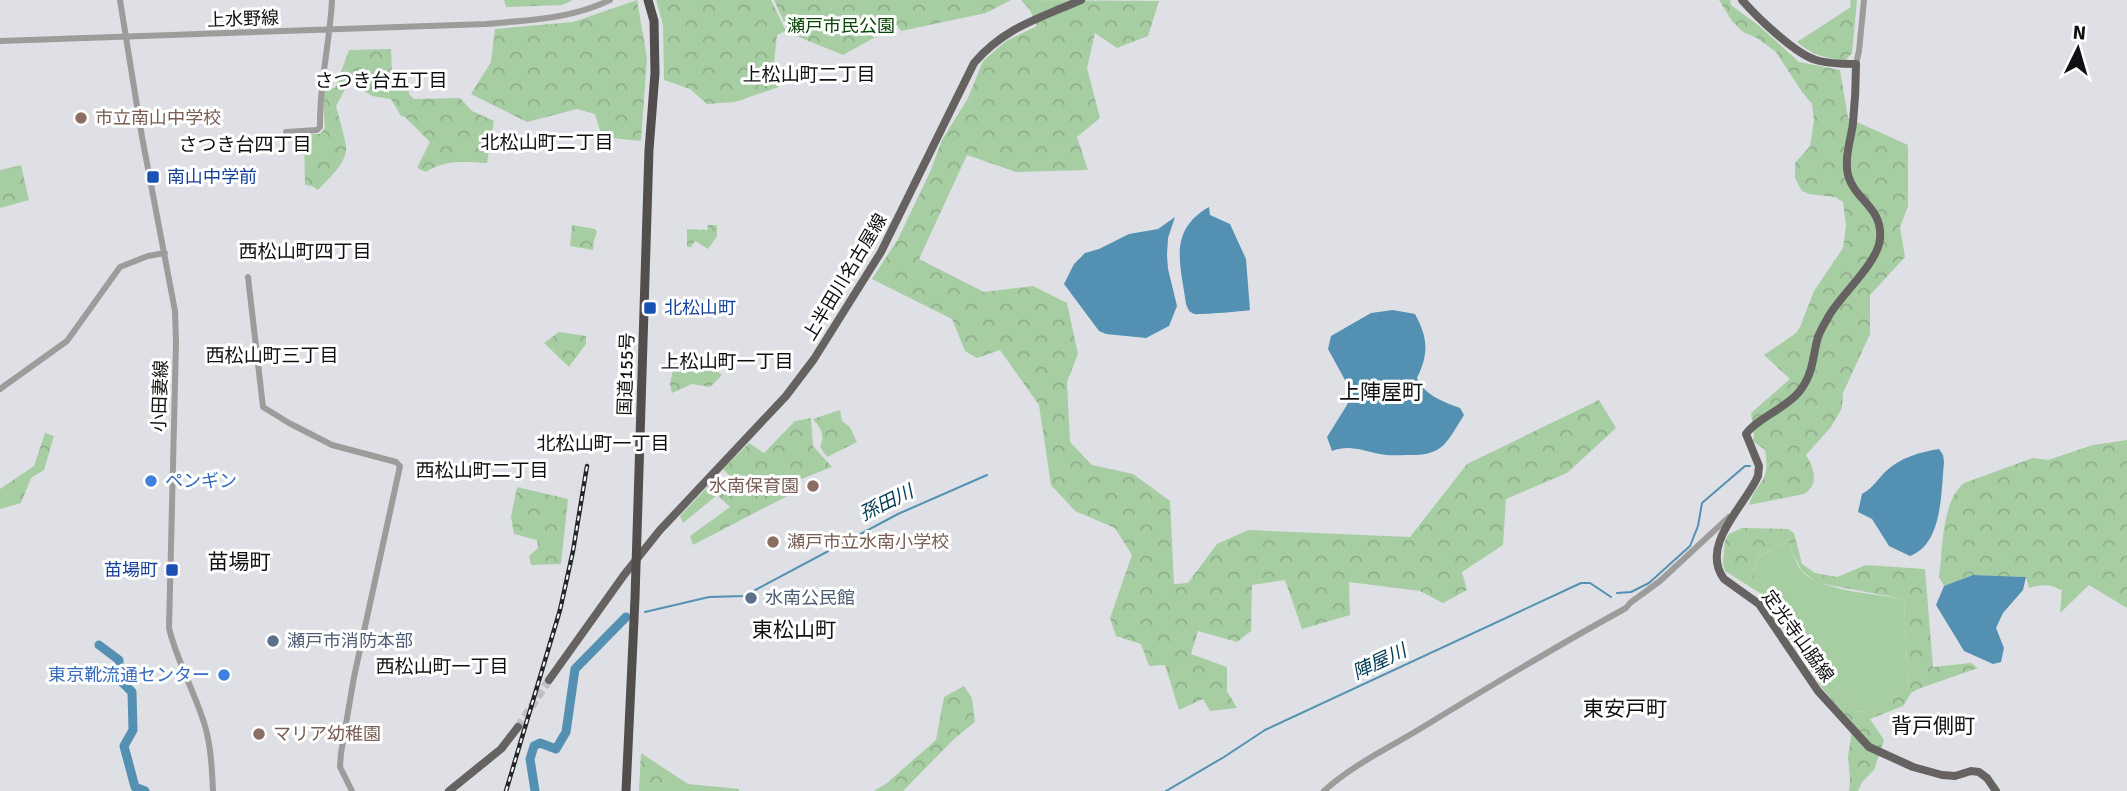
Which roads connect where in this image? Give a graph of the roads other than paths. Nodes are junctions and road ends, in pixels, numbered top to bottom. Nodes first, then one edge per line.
1 (120, 0) edge
2 (332, 0) edge
3 (610, 0) edge
4 (648, 0) edge
5 (1081, 0) edge
6 (1742, 0) edge
7 (1864, 0) edge
8 (331, 29) junction
9 (126, 37) junction
10 (0, 41) edge
11 (1856, 64) junction
12 (286, 132) dead end
13 (165, 253) junction
14 (248, 277) dead end
15 (0, 389) edge
16 (1741, 506) junction
17 (636, 561) junction
18 (550, 680) tunnel mouth
19 (518, 727) tunnel mouth
20 (213, 791) edge
21 (352, 791) edge
22 (449, 791) edge
23 (626, 791) edge
24 (1324, 791) edge
25 (1996, 791) edge

1 - 9 street, 小田妻線
2 - 8 street
3 - 8 street, 上水野線
4 - 17 highway, 国道155号
5 - 17 main road, 上半田川名古屋線
6 - 11 main road
7 - 11 street
8 - 9 street, 上水野線
8 - 12 street
9 - 10 street, 上水野線
9 - 13 street, 小田妻線
11 - 16 main road, 定光寺山脇線
13 - 15 street
13 - 20 street, 小田妻線
14 - 21 street
16 - 24 street
16 - 25 main road, 定光寺山脇線
17 - 18 main road, 上半田川名古屋線
17 - 23 highway, 国道155号
19 - 22 main road

